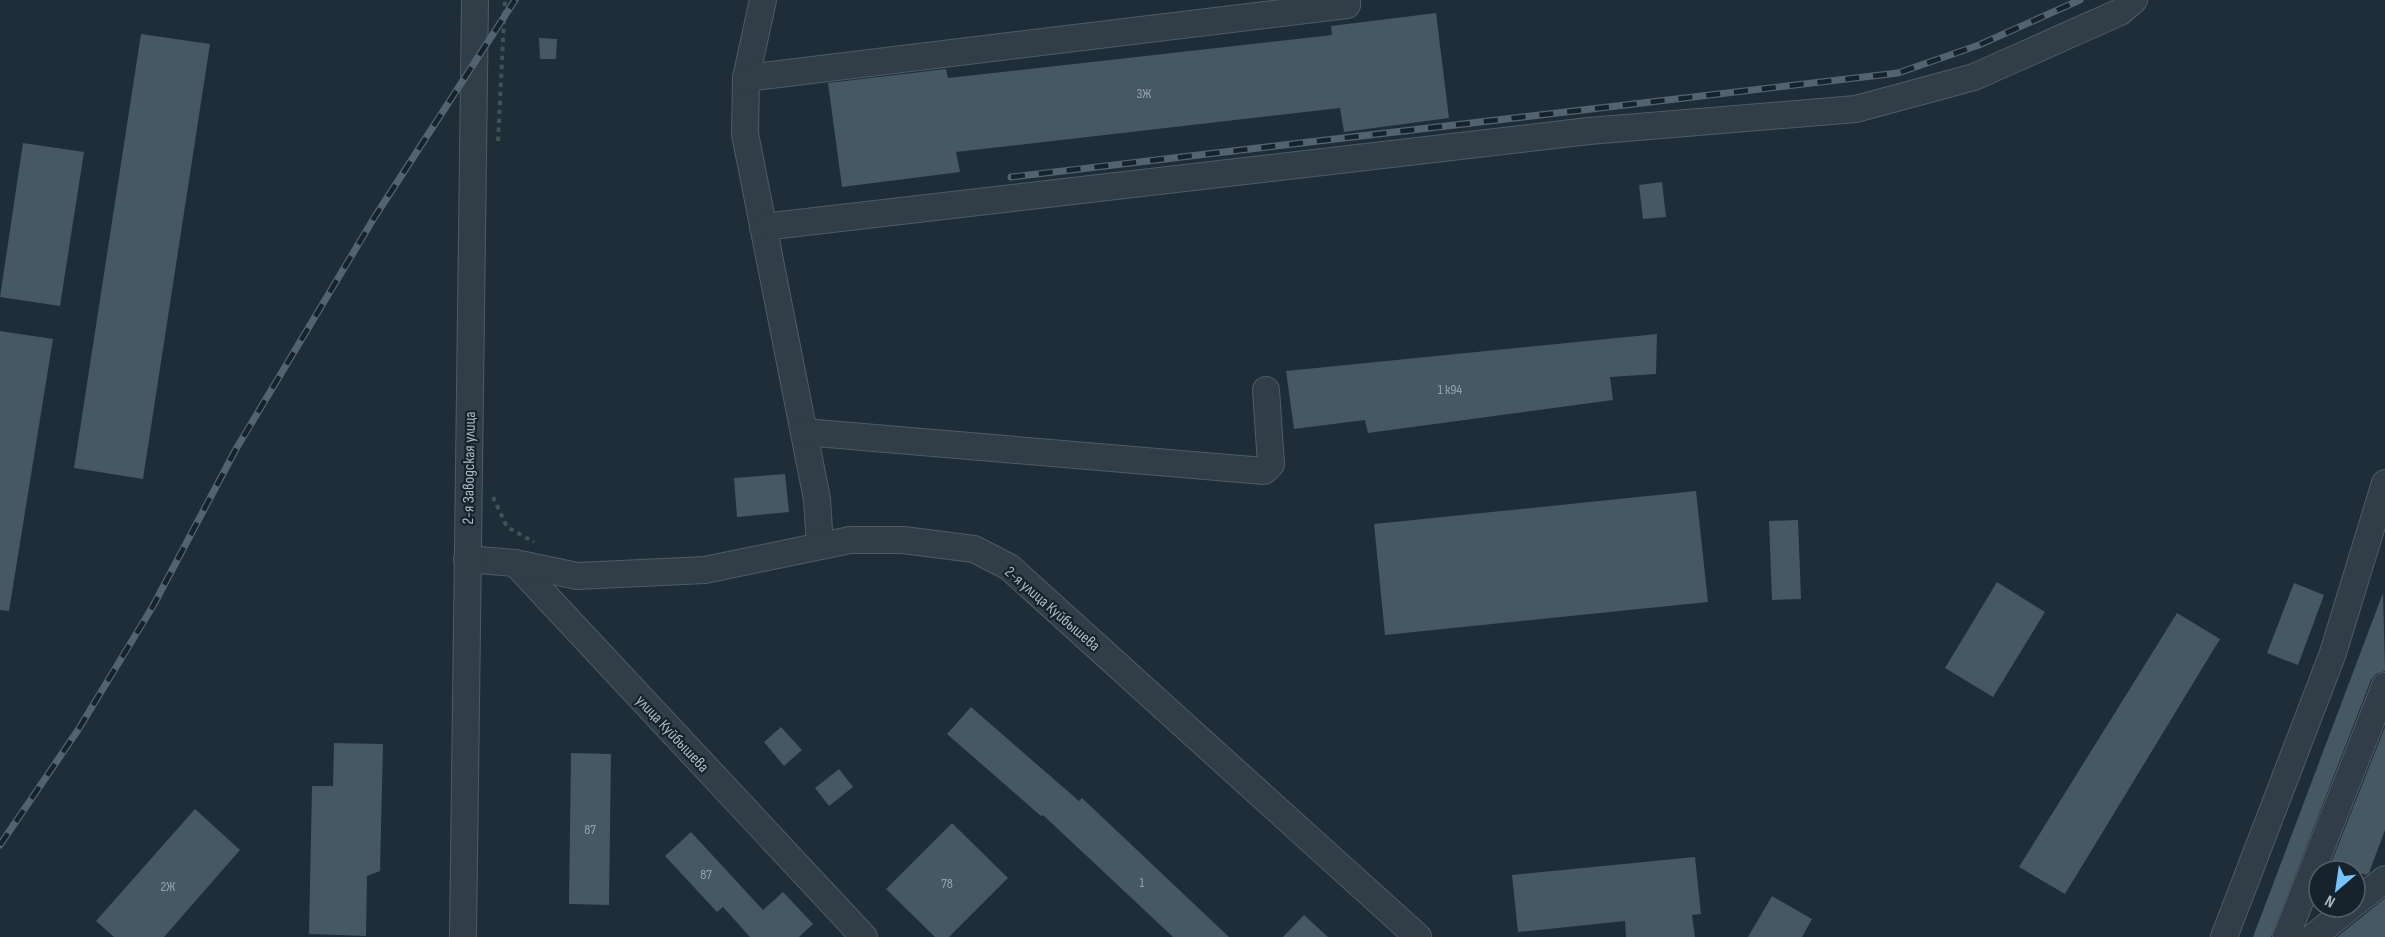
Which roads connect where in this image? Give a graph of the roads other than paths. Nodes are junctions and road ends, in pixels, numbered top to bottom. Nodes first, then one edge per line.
1 (475, 0) edge
2 (763, 0) edge
3 (1347, 0) edge
4 (2134, 0) edge
5 (746, 78) junction
6 (763, 227) junction
7 (1266, 390) dead end
8 (804, 432) junction
9 (2385, 483) edge
10 (2379, 529) edge
11 (820, 546) junction
12 (467, 559) junction
13 (515, 563) junction
14 (2385, 686) edge
15 (2384, 877) edge
16 (2367, 892) edge
17 (2335, 919) edge
18 (463, 937) edge
19 (864, 937) edge
20 (1418, 937) edge
21 (2223, 937) edge
22 (2286, 937) edge
23 (2313, 937) edge

1 - 12 street, 2-я Заводская улица
2 - 5 street
3 - 5 street
4 - 6 street
5 - 6 street
6 - 8 street
7 - 8 street
8 - 11 street
9 - 10 street
10 - 21 street
11 - 13 street, 2-я улица Куйбышева
11 - 20 street, 2-я улица Куйбышева
12 - 13 street
12 - 18 street, 2-я Заводская улица
13 - 19 street, улица Куйбышева
14 - 22 street
15 - 16 street
17 - 23 street

